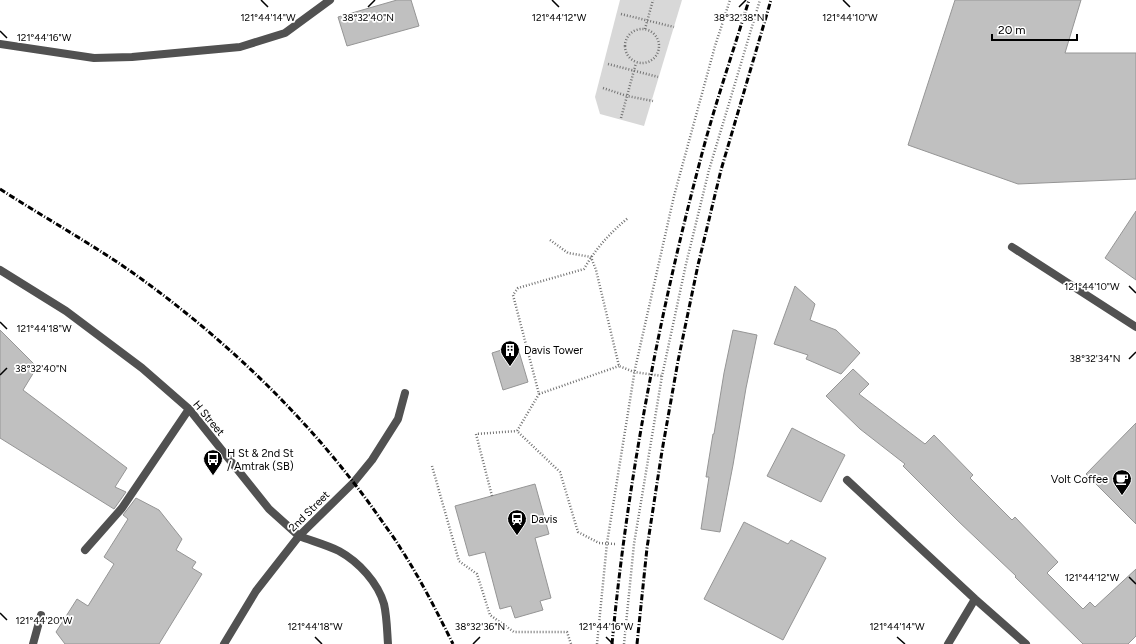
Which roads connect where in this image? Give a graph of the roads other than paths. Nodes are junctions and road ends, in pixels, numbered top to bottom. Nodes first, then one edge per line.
1 (330, 0) edge
2 (0, 44) edge
3 (1012, 247) dead end
4 (0, 270) edge
5 (1136, 327) edge
6 (405, 393) dead end
7 (189, 409) junction
8 (847, 480) dead end
9 (299, 536) junction
10 (85, 550) dead end
11 (975, 600) junction
12 (42, 615) dead end
13 (33, 644) edge
14 (224, 644) edge
15 (388, 644) edge
16 (948, 644) edge
17 (1026, 644) edge

1 - 2 street
3 - 5 street
4 - 7 street, H Street
6 - 9 street, 2nd Street
7 - 9 street, H Street
7 - 10 street
8 - 11 street
9 - 14 street, 2nd Street
9 - 15 street, H Street
11 - 16 street
11 - 17 street
12 - 13 street

